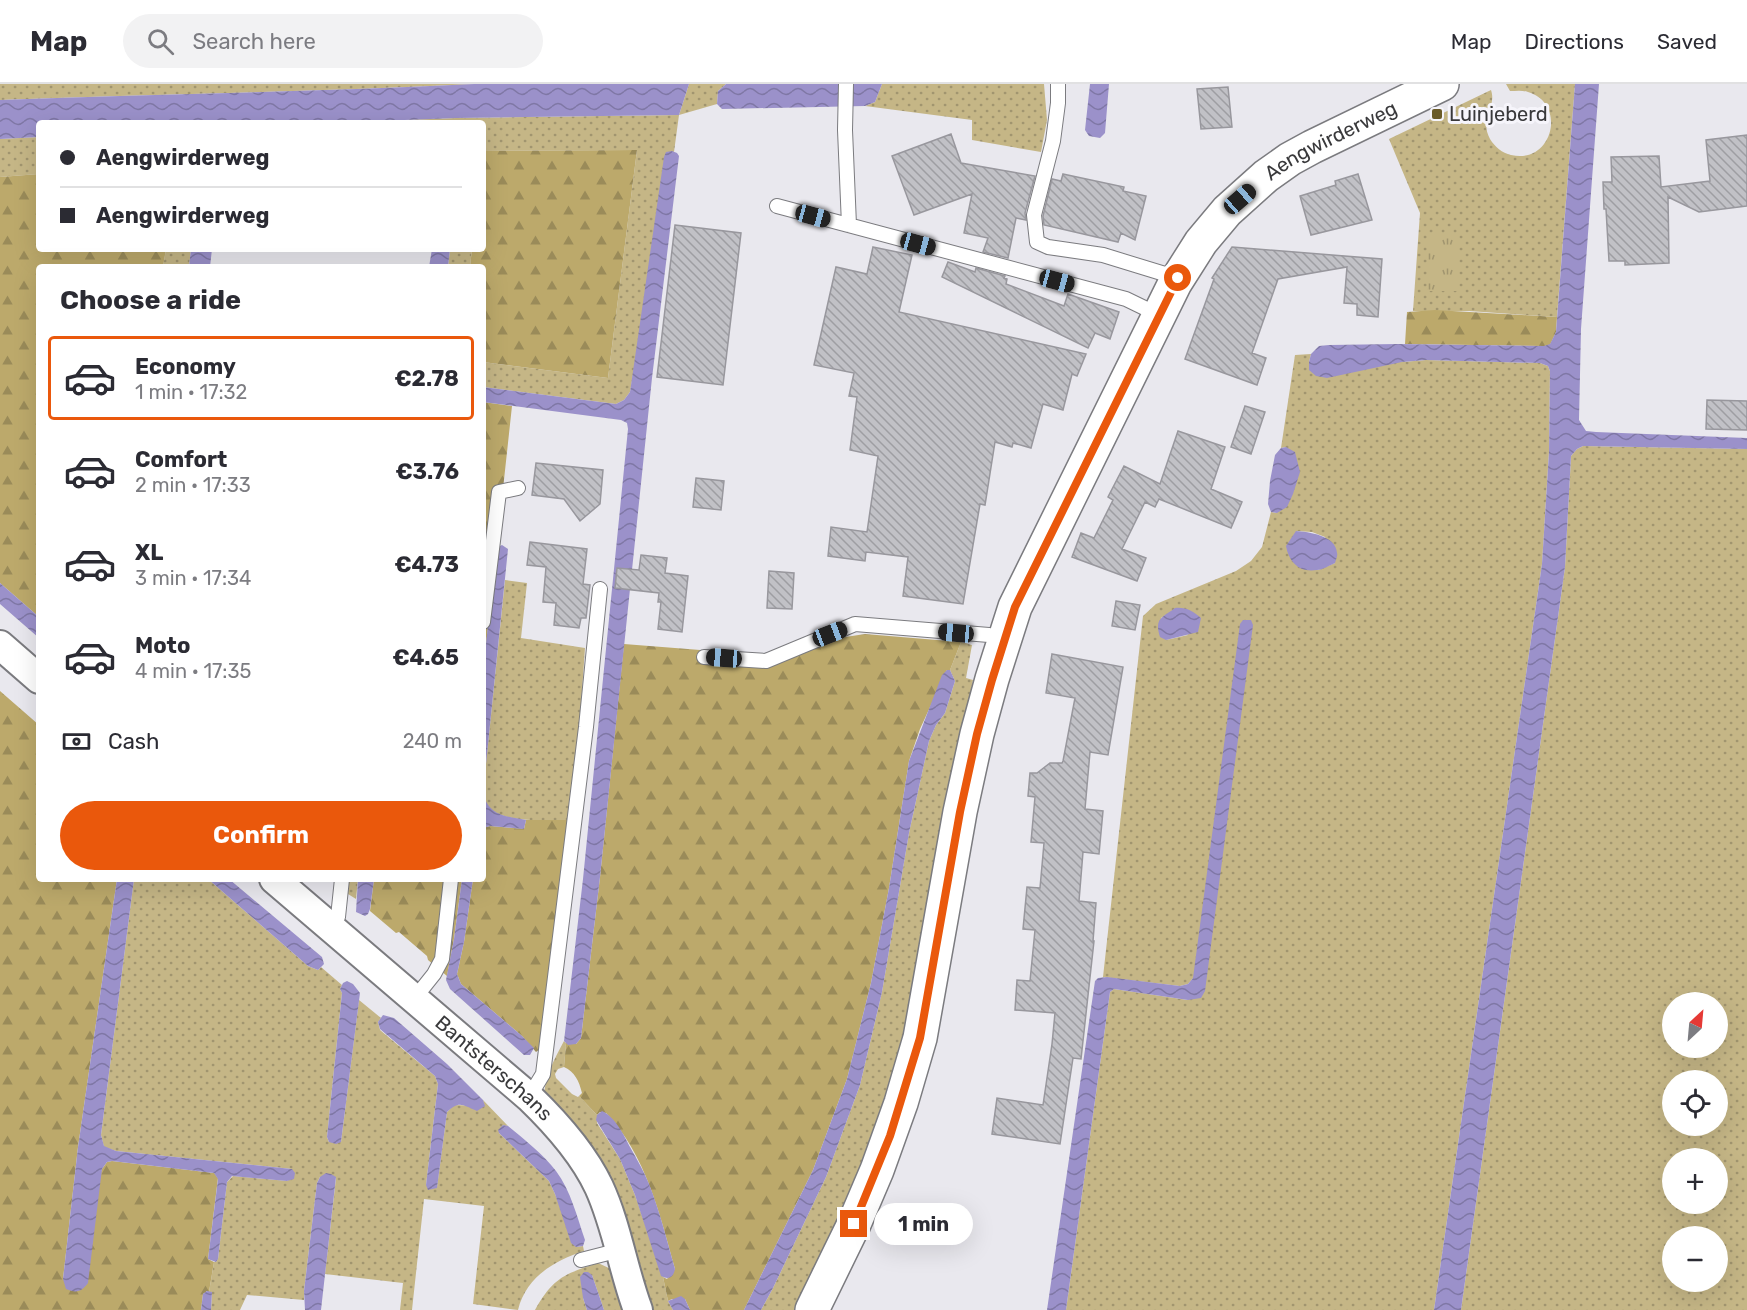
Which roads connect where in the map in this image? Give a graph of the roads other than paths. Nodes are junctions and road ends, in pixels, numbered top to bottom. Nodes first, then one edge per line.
1 (846, 84) edge
2 (1058, 84) edge
3 (1442, 84) edge
4 (777, 206) dead end
5 (849, 225) junction
6 (1178, 278) junction
7 (1159, 315) junction
8 (518, 488) dead end
9 (600, 589) dead end
10 (486, 598) edge
11 (1004, 641) junction
12 (0, 645) edge
13 (704, 657) dead end
14 (36, 676) edge
15 (278, 882) edge
16 (342, 882) edge
17 (452, 882) edge
18 (328, 925) junction
19 (414, 999) junction
20 (529, 1097) junction
21 (620, 1250) junction
22 (581, 1260) dead end
23 (638, 1310) edge
24 (812, 1310) edge

1 - 5 lane
2 - 6 lane
3 - 6 street, Aengwirderweg
4 - 5 lane
5 - 7 lane
6 - 7 street, Aengwirderweg
7 - 11 street, Aengwirderweg
8 - 10 lane
9 - 20 lane
11 - 13 lane
11 - 24 street, Aengwirderweg
12 - 14 street
15 - 18 street, Bantsterschans
16 - 18 lane
17 - 19 lane
18 - 19 street, Bantsterschans
19 - 20 street, Bantsterschans
20 - 21 street, Bantsterschans
21 - 22 lane
21 - 23 street, Bantsterschans

